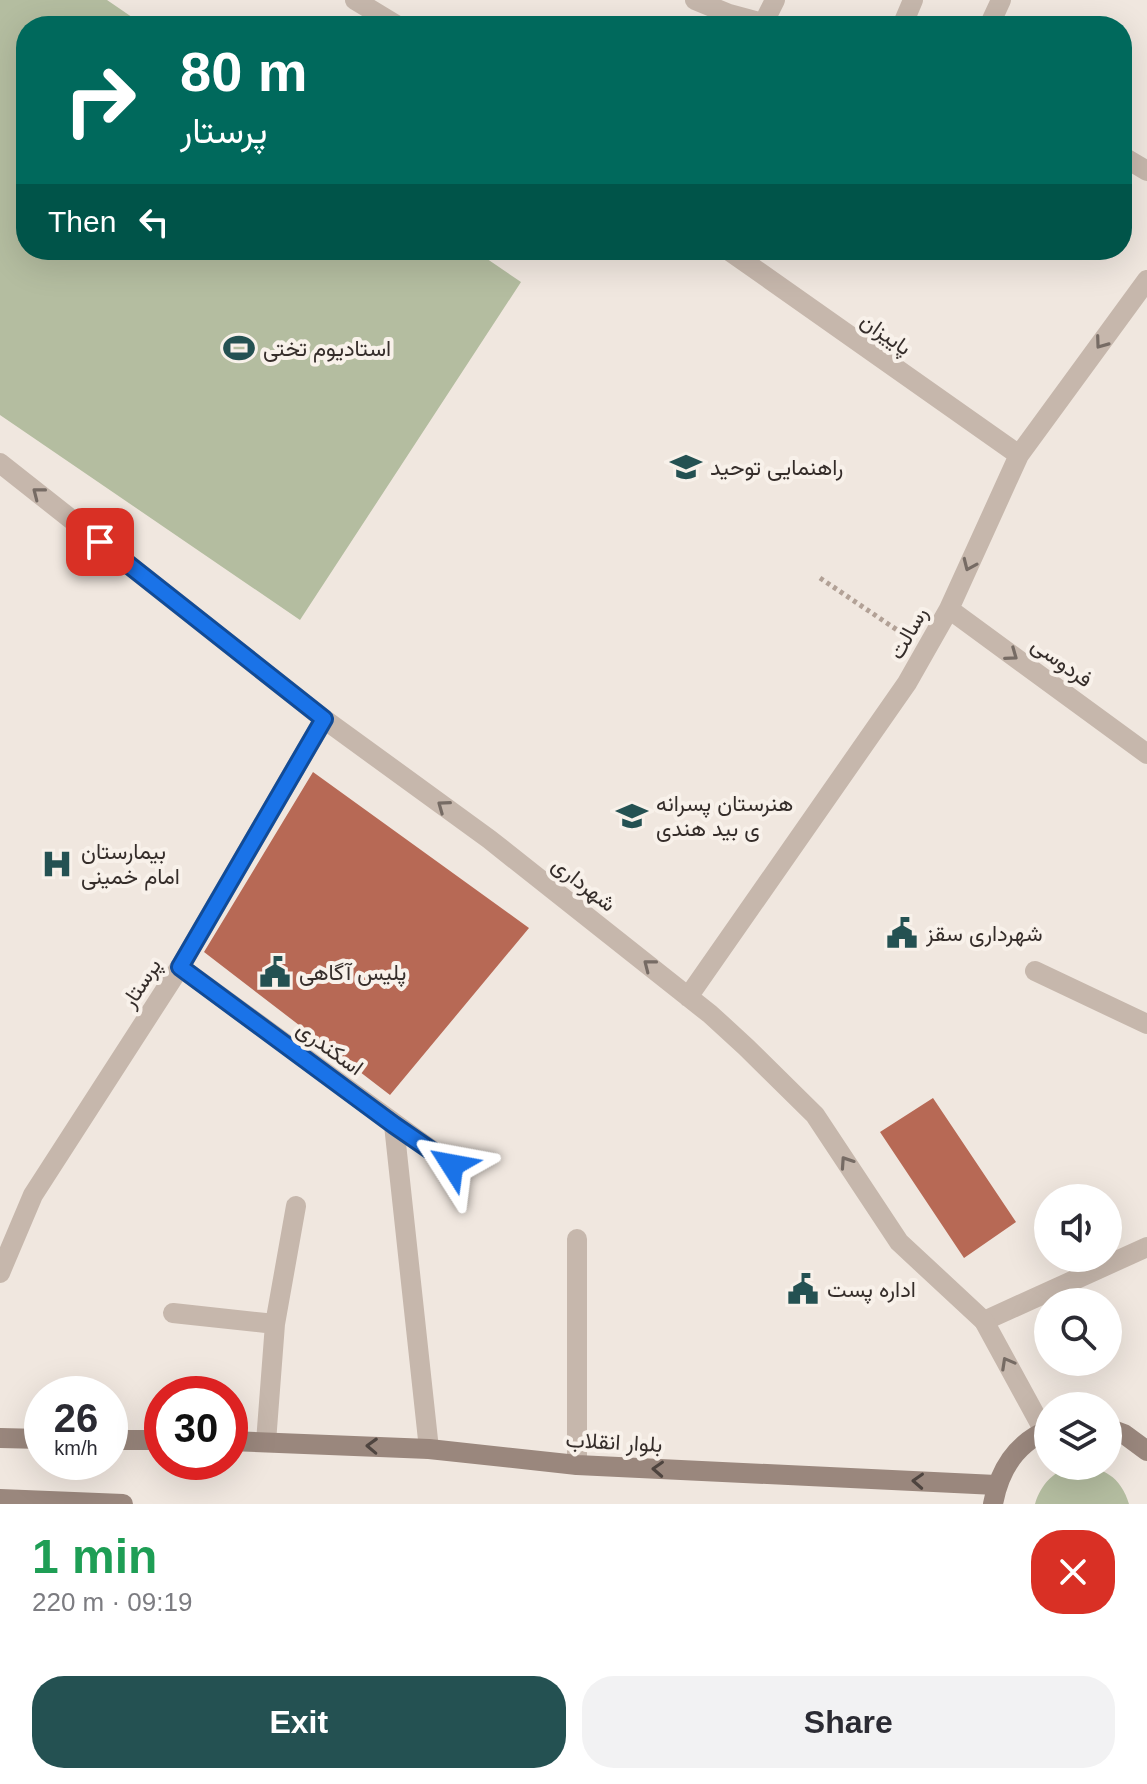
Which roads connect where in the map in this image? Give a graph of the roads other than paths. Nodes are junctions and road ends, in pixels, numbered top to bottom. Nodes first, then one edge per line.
1 (355, 0) edge
2 (695, 0) edge
3 (381, 16) edge
4 (719, 16) edge
5 (754, 260) edge
6 (1147, 280) edge
7 (1019, 455) junction
8 (0, 463) edge
9 (949, 609) junction
10 (324, 719) junction
11 (1147, 754) edge
12 (180, 967) junction
13 (1035, 971) dead end
14 (688, 997) junction
15 (1147, 1024) edge
16 (394, 1125) junction
17 (452, 1165) dead end
18 (296, 1206) dead end
19 (577, 1239) dead end
20 (1147, 1247) edge
21 (0, 1273) edge
22 (173, 1313) dead end
23 (984, 1321) junction
24 (275, 1324) junction
25 (1034, 1410) edge
26 (1122, 1433) edge
27 (0, 1438) edge
28 (1034, 1438) edge
29 (24, 1439) edge
30 (248, 1442) edge
31 (266, 1442) junction
32 (429, 1449) junction
33 (1147, 1450) edge
34 (577, 1465) junction
35 (994, 1494) edge
36 (0, 1499) edge
37 (123, 1504) edge

1 - 3 street
2 - 4 street
5 - 7 street, پاییزان
6 -> 7 street, رسالت
7 -> 9 street, رسالت
10 -> 8 street, شهرداری
9 -> 11 street, فردوسی
9 - 14 street, رسالت
10 - 12 street, پرستار
14 -> 10 street, شهرداری
12 - 16 street, اسکندری
12 - 21 street, پرستار
13 - 15 street
23 -> 14 street, شهرداری
16 - 17 street, اسکندری
16 - 32 street
18 - 24 street
19 - 34 street
20 - 23 street
22 - 24 street
25 -> 23 street, شهرداری
24 - 31 street
26 - 33 main road
27 - 29 main road
28 - 35 main road
30 - 31 main road, بلوار انقلاب
32 -> 31 main road, بلوار انقلاب
32 - 34 main road, بلوار انقلاب
35 -> 34 main road, بلوار انقلاب
36 - 37 main road

